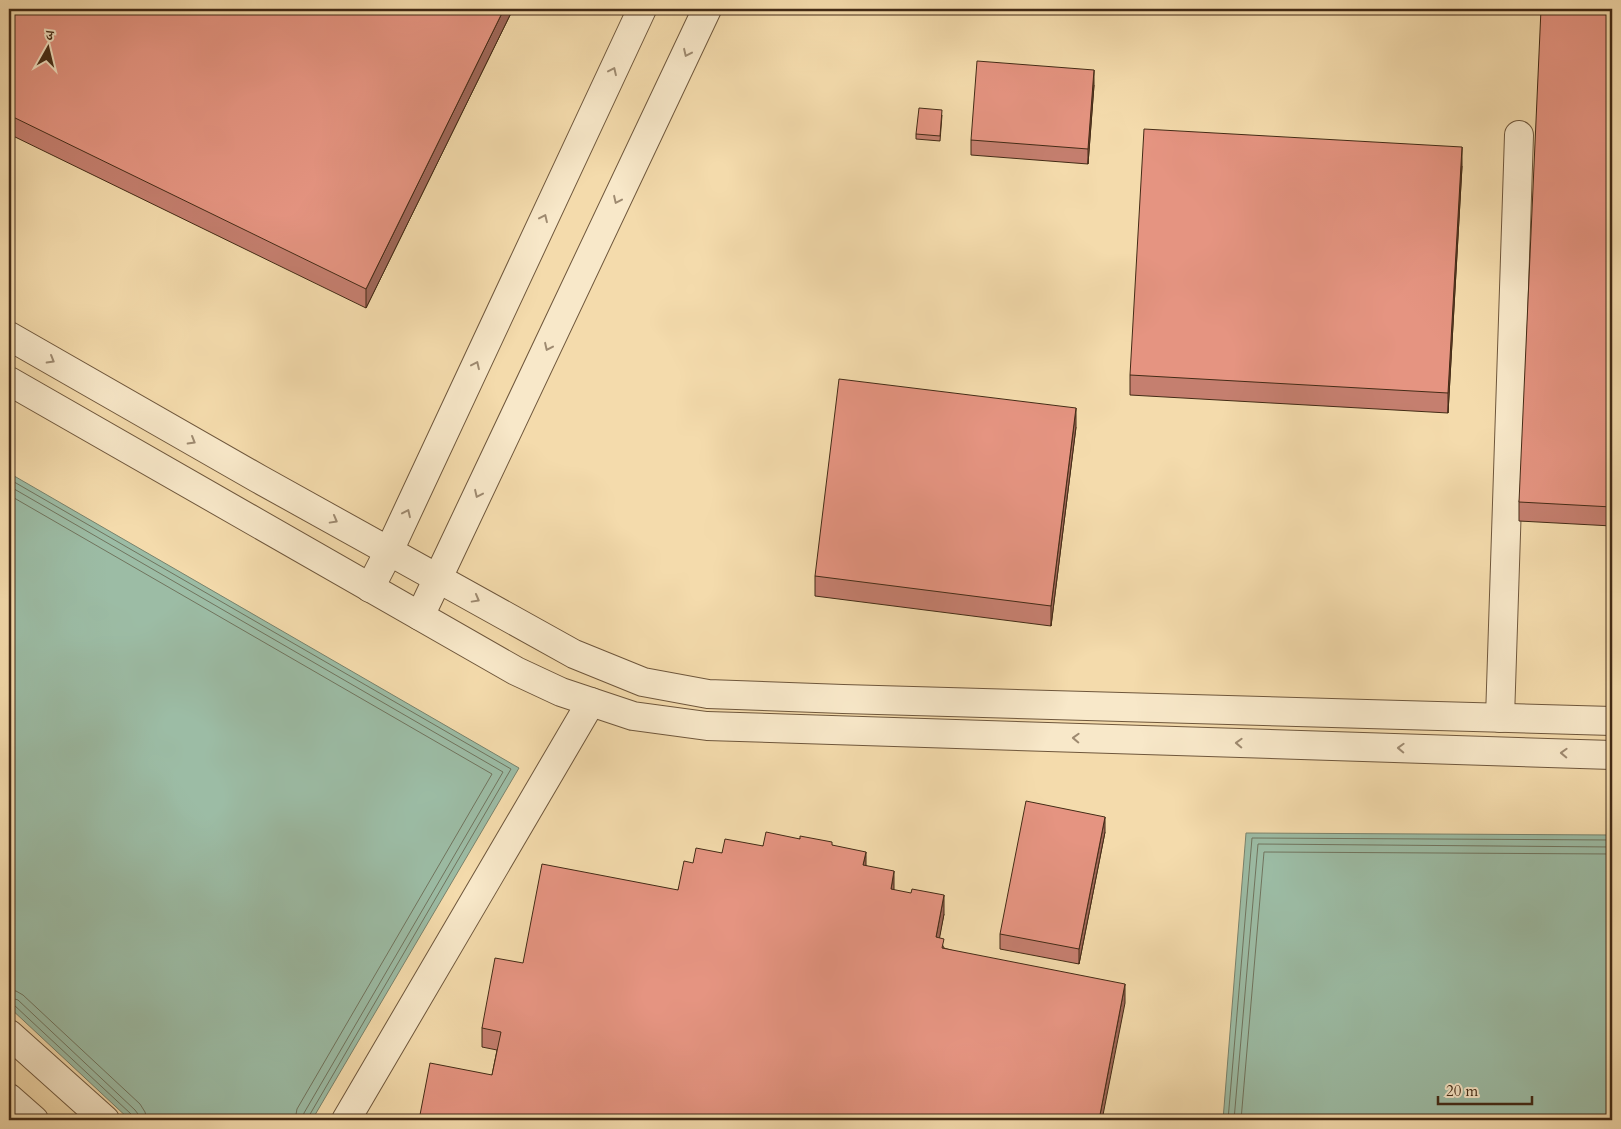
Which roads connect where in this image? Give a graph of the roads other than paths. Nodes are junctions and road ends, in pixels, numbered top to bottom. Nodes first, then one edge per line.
1 (642, 9) edge
2 (707, 9) edge
3 (1519, 135) dead end
4 (9, 336) edge
5 (9, 381) edge
6 (389, 551) junction
7 (438, 578) junction
8 (370, 588) junction
9 (420, 616) junction
10 (591, 702) junction
11 (1500, 718) junction
12 (1612, 721) edge
13 (1612, 754) edge
14 (9, 1034) edge
15 (9, 1098) edge
16 (34, 1120) edge
17 (105, 1120) edge
18 (346, 1120) edge

6 -> 1 street
2 -> 7 street
3 - 11 street
4 -> 6 street
5 - 8 street
6 - 7 street
6 - 8 street
7 - 9 street
7 -> 11 street
8 - 9 street
9 - 10 street
13 -> 10 street
10 - 18 street
11 - 12 street
14 - 17 street
15 - 16 street

